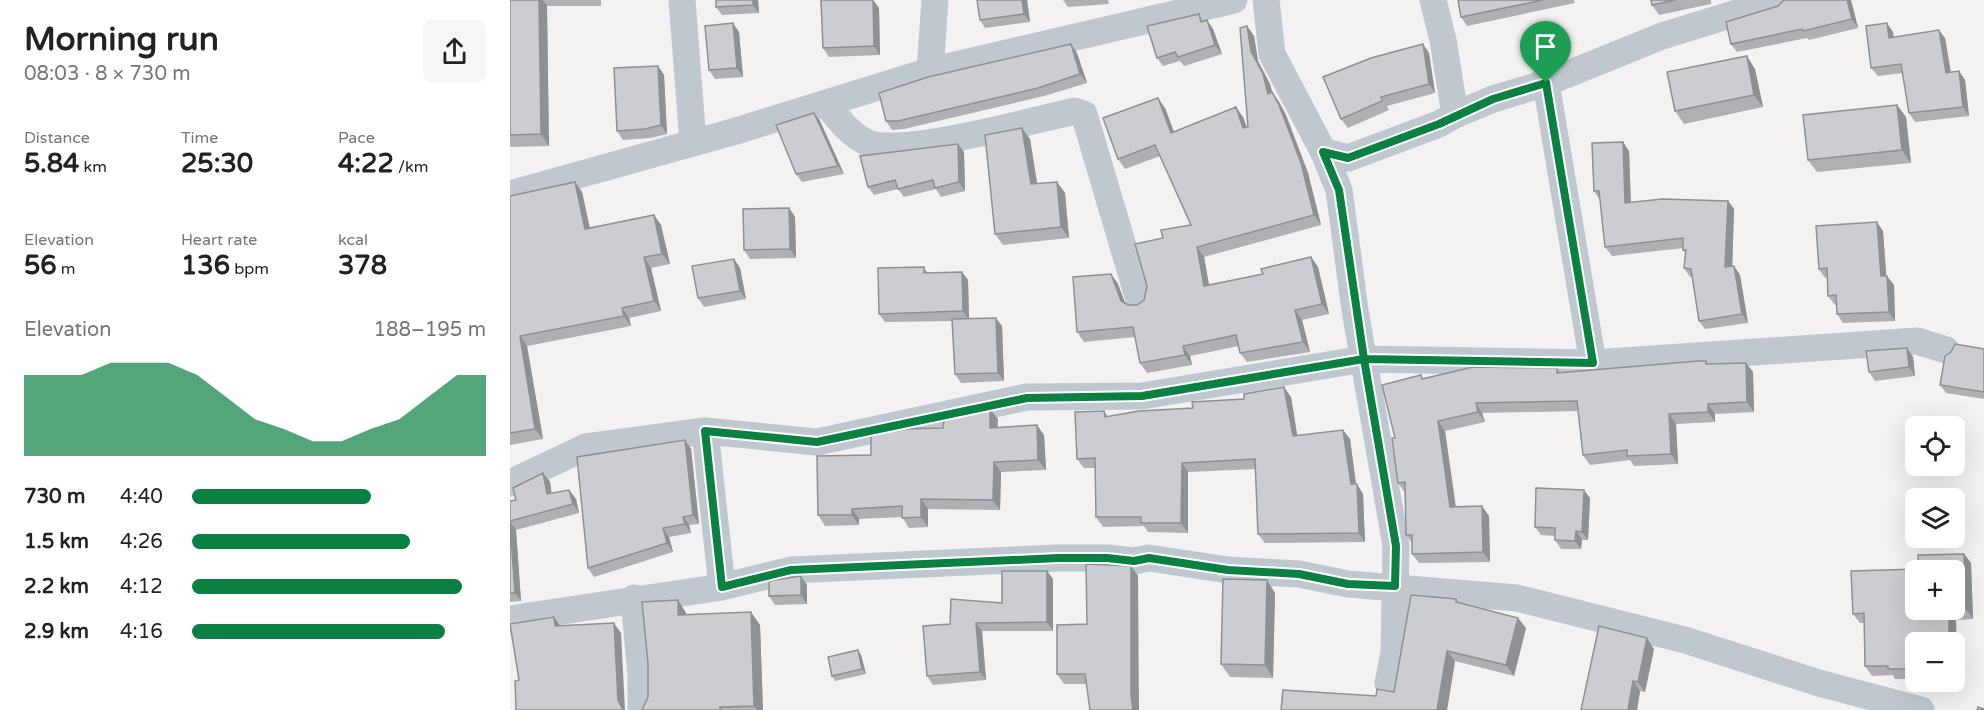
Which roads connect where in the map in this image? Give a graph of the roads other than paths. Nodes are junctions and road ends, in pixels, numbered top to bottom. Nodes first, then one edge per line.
1 (682, 0) edge
2 (935, 0) edge
3 (1234, 0) edge
4 (1266, 0) edge
5 (1432, 0) edge
6 (1779, 0) edge
7 (930, 71) junction
8 (1546, 83) junction
9 (826, 104) junction
10 (1455, 115) junction
11 (693, 142) junction
12 (1323, 152) junction
13 (510, 194) edge
14 (1138, 300) dead end
15 (1946, 350) dead end
16 (1364, 359) junction
17 (1593, 363) junction
18 (705, 431) junction
19 (510, 483) edge
20 (1395, 586) junction
21 (722, 587) junction
22 (634, 598) junction
23 (510, 619) edge
24 (1388, 683) dead end
25 (641, 710) edge
26 (1921, 710) edge

1 - 11 street
2 - 7 street
3 - 7 street
4 - 12 street
5 - 10 street
6 - 8 street
7 - 9 street
8 - 10 street
8 - 17 street
9 - 11 street
9 - 14 street
10 - 12 street
11 - 13 street
12 - 16 street
15 - 17 street
16 - 17 street
16 - 18 street
16 - 20 street
18 - 19 street
18 - 21 street
20 - 21 street
20 - 24 street
20 - 26 street
21 - 22 street
22 - 23 street
22 - 25 street

